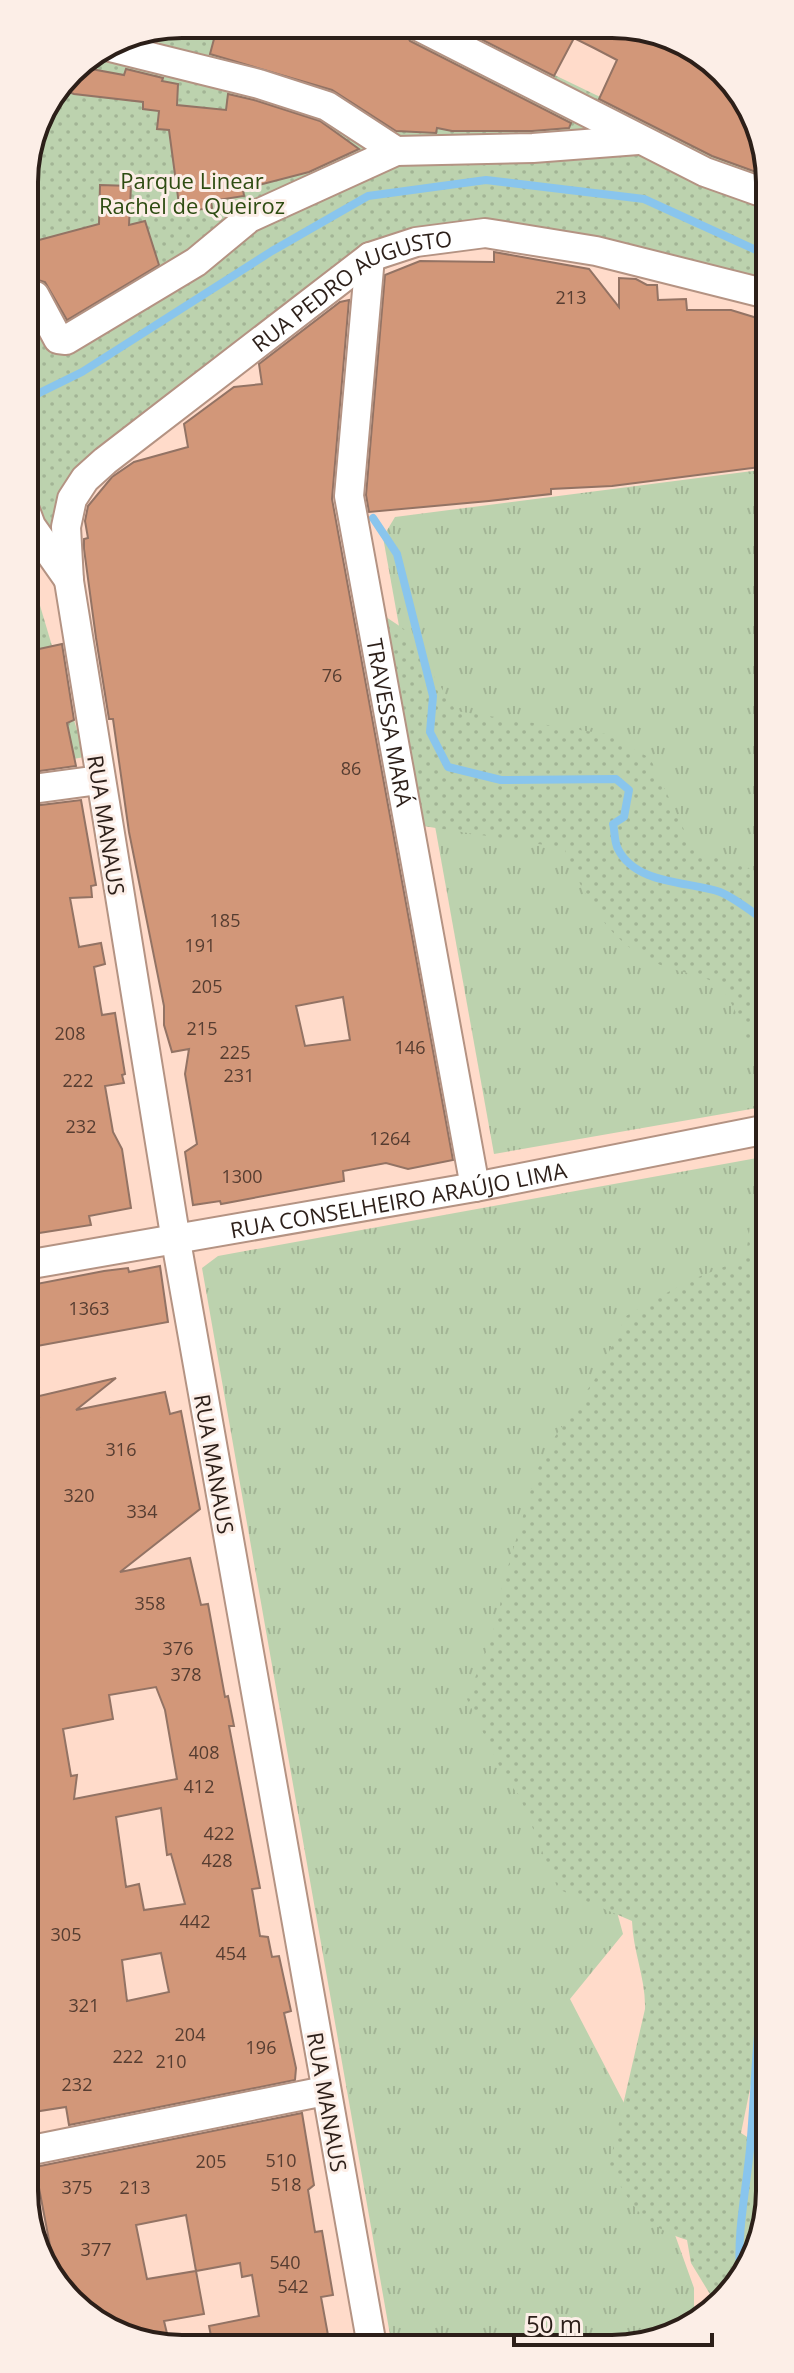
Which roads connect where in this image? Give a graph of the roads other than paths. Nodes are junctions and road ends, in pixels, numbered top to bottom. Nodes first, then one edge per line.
1 (441, 38) edge
2 (124, 50) edge
3 (638, 140) junction
4 (396, 151) junction
5 (756, 190) edge
6 (370, 257) junction
7 (756, 291) edge
8 (38, 303) edge
9 (38, 533) edge
10 (69, 581) junction
11 (99, 780) junction
12 (38, 788) edge
13 (756, 1131) edge
14 (475, 1187) junction
15 (176, 1241) junction
16 (38, 1263) edge
17 (325, 2091) junction
18 (38, 2149) edge
19 (370, 2335) edge

1 - 3 street
2 - 4 street
3 - 4 street
3 - 5 street
4 - 8 street
6 - 7 street, RUA PEDRO AUGUSTO
6 - 10 street, RUA PEDRO AUGUSTO
6 - 14 street, TRAVESSA MARÁ
9 - 10 street
10 - 11 street, RUA MANAUS
11 - 12 street
11 - 15 street, RUA MANAUS
13 - 14 street, RUA CONSELHEIRO ARAÚJO LIMA
14 - 15 street, RUA CONSELHEIRO ARAÚJO LIMA
15 - 16 street, RUA CONSELHEIRO ARAÚJO LIMA
15 - 17 street, RUA MANAUS
17 - 18 street
17 - 19 street, RUA MANAUS

